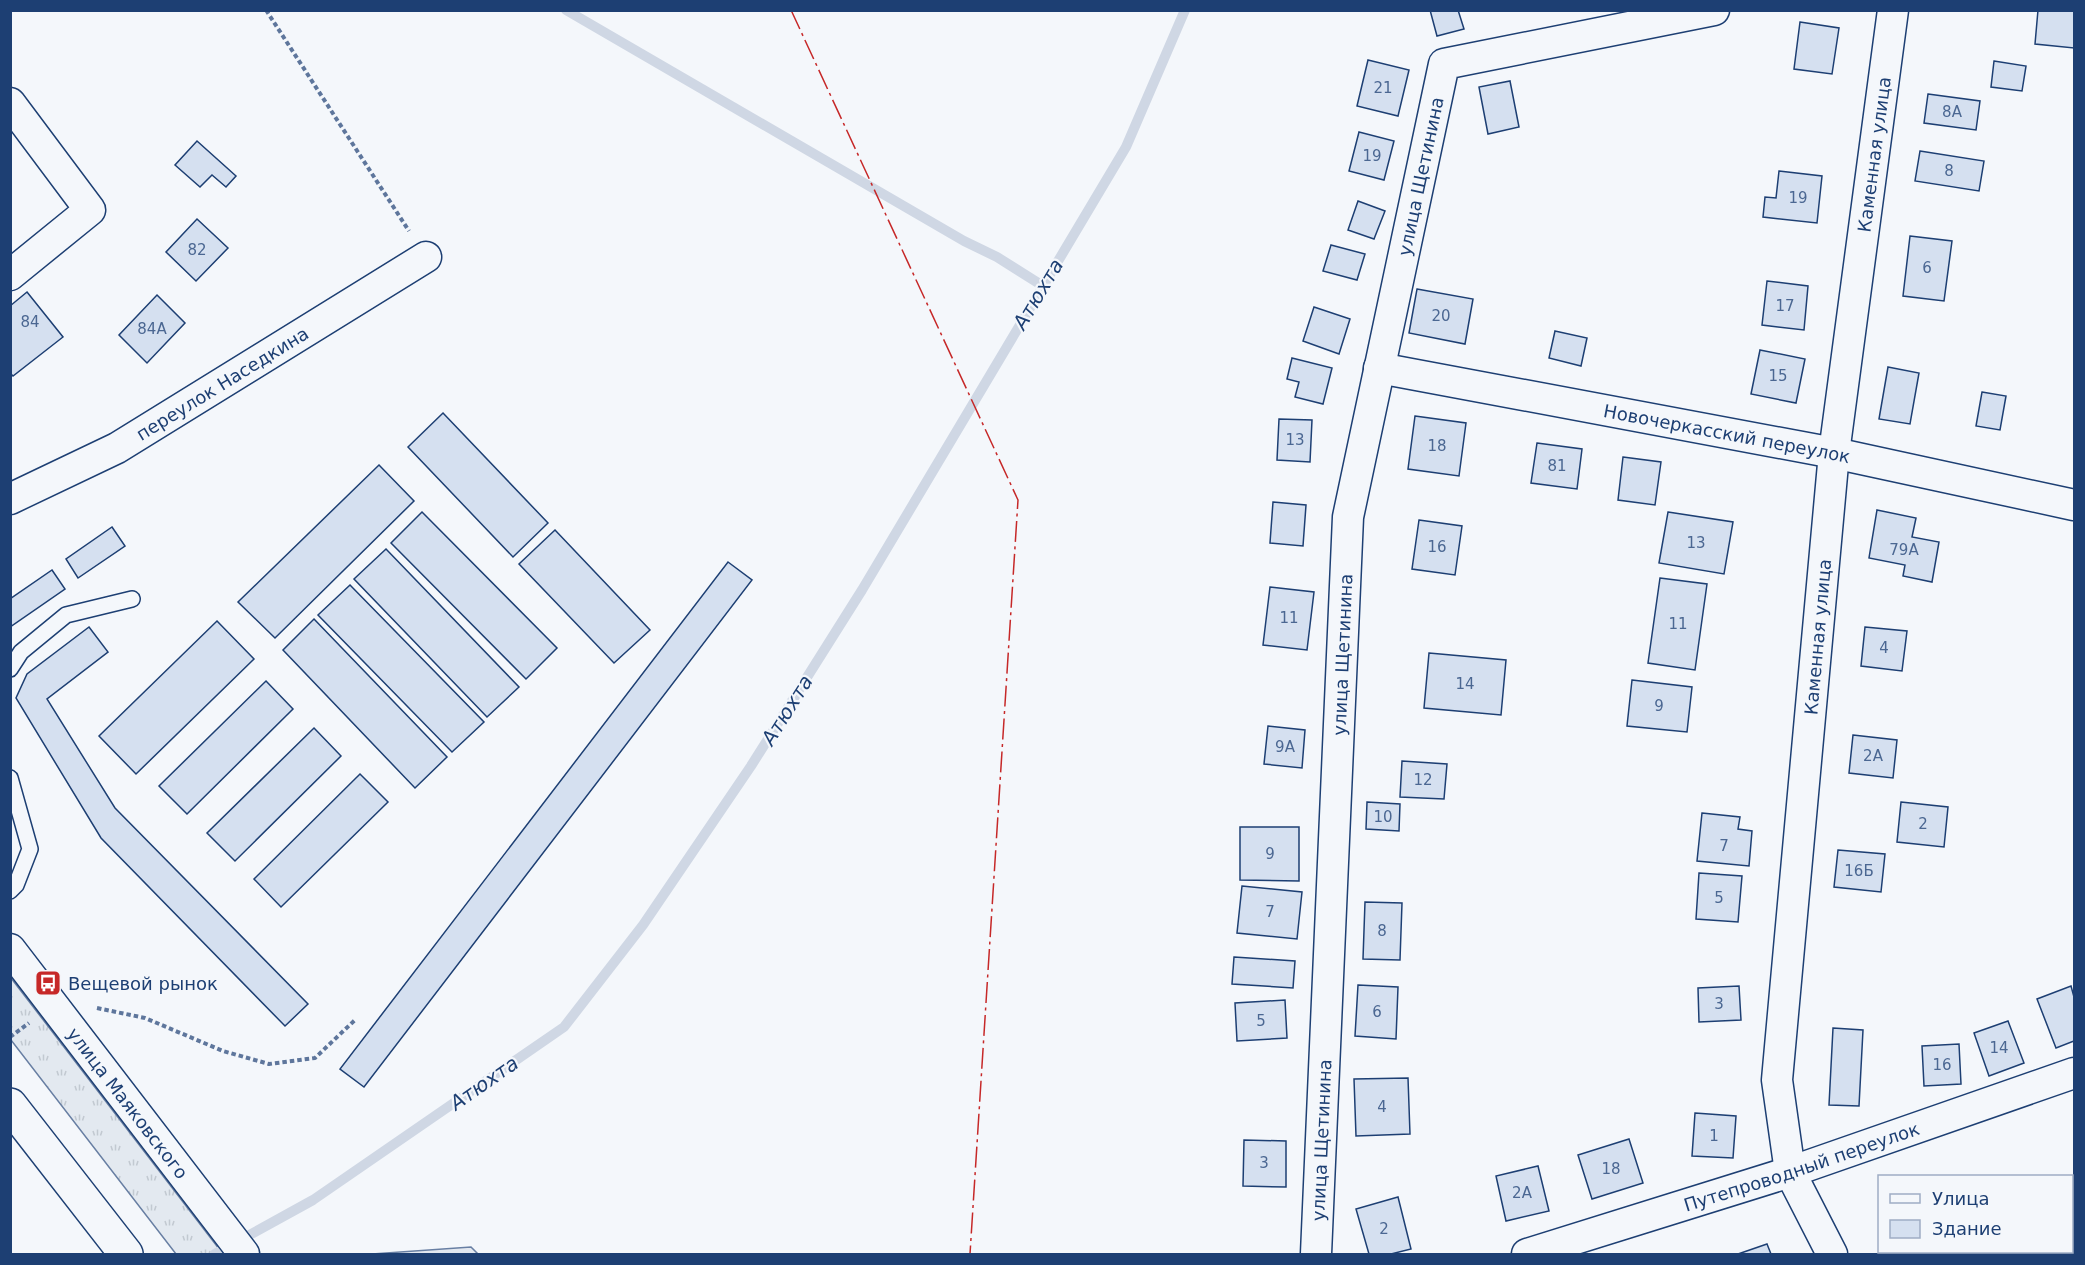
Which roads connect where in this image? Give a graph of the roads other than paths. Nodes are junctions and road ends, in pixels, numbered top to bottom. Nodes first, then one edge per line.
1 (1714, 10) edge
2 (1893, 10) edge
3 (10, 103) edge
4 (426, 257) road end
5 (10, 275) edge
6 (1379, 368) junction
7 (1834, 453) junction
8 (10, 499) edge
9 (2074, 505) edge
10 (132, 599) dead end
11 (10, 669) edge
12 (10, 778) edge
13 (10, 891) edge
14 (10, 950) edge
15 (2074, 1073) edge
16 (10, 1105) edge
17 (1790, 1172) junction
18 (126, 1254) edge
19 (244, 1254) edge
20 (1316, 1254) edge
21 (1527, 1254) edge
22 (1832, 1254) edge

1 - 6 street, улица Щетинина
2 - 7 street, Каменная улица
3 - 5 street
4 - 8 street, переулок Наседкина
6 - 7 street, Новочеркасский переулок
6 - 20 street, улица Щетинина
7 - 9 street, Новочеркасский переулок
7 - 17 street, Каменная улица
10 - 11 lane
12 - 13 lane
14 - 19 street, улица Маяковского
15 - 17 street, Путепроводный переулок
16 - 18 main road
17 - 21 street, Путепроводный переулок
17 - 22 street, Каменная улица

